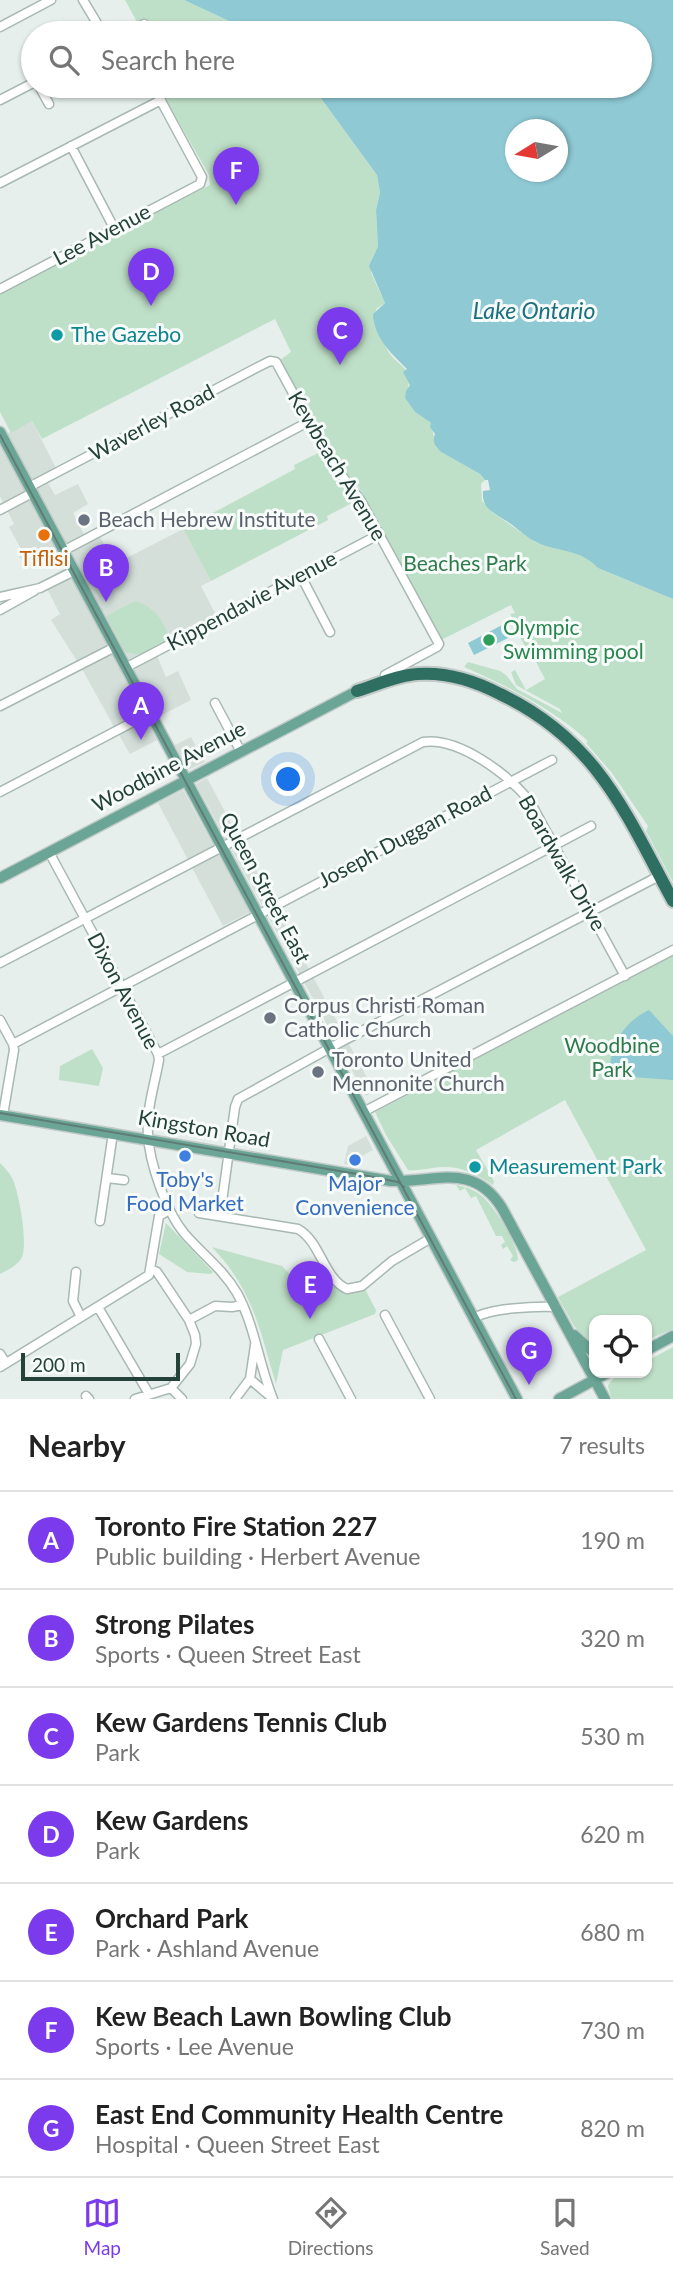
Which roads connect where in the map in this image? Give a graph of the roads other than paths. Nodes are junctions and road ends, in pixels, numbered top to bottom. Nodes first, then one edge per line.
1 (51, 0) edge
2 (83, 0) edge
3 (96, 21) edge
4 (0, 27) edge
5 (21, 89) edge
6 (46, 98) edge
7 (0, 100) edge
8 (161, 100) joint
9 (49, 104) dead end
10 (71, 146) junction
11 (0, 183) edge
12 (114, 228) junction
13 (0, 289) edge
14 (276, 362) joint
15 (308, 422) junction
16 (0, 432) edge
17 (31, 490) junction
18 (0, 510) edge
19 (379, 535) junction
20 (63, 551) junction
21 (74, 571) junction
22 (301, 576) junction
23 (40, 588) junction
24 (0, 597) edge
25 (0, 610) edge
26 (330, 632) dead end
27 (439, 644) joint
28 (114, 647) junction
29 (125, 668) junction
30 (392, 676) junction
31 (357, 691) joint
32 (215, 703) dead end
33 (0, 706) edge
34 (150, 713) junction
35 (240, 750) junction
36 (552, 761) dead end
37 (185, 780) junction
38 (510, 781) junction
39 (0, 792) edge
40 (591, 826) dead end
41 (554, 845) junction
42 (222, 847) junction
43 (49, 852) junction
44 (659, 876) junction
45 (0, 877) edge
46 (673, 887) edge
47 (673, 901) edge
48 (590, 912) junction
49 (258, 914) junction
50 (85, 919) junction
51 (673, 950) edge
52 (0, 963) edge
53 (625, 976) junction
54 (293, 982) junction
55 (120, 987) junction
56 (0, 1020) edge
57 (13, 1044) junction
58 (330, 1049) junction
59 (158, 1054) junction
60 (365, 1111) junction
61 (1, 1115) edge
62 (113, 1133) junction
63 (148, 1139) junction
64 (229, 1153) junction
65 (107, 1178) junction
66 (124, 1180) dead end
67 (401, 1182) junction
68 (169, 1210) junction
69 (200, 1213) dead end
70 (219, 1216) junction
71 (100, 1221) dead end
72 (431, 1238) junction
73 (151, 1269) junction
74 (76, 1272) dead end
75 (243, 1305) junction
76 (97, 1307) junction
77 (556, 1307) junction
78 (385, 1315) dead end
79 (81, 1317) junction
80 (474, 1318) junction
81 (189, 1321) junction
82 (566, 1328) junction
83 (673, 1336) edge
84 (319, 1339) dead end
85 (255, 1342) junction
86 (652, 1346) edge
87 (589, 1349) edge
88 (0, 1354) edge
89 (3, 1365) edge
90 (598, 1378) edge
91 (250, 1379) junction
92 (594, 1380) junction
93 (171, 1388) junction
94 (149, 1394) junction
95 (135, 1399) edge
96 (183, 1399) edge
97 (235, 1399) edge
98 (273, 1399) edge
99 (351, 1399) edge
100 (430, 1399) edge
101 (517, 1399) edge
102 (559, 1399) edge
103 (605, 1399) edge

1 - 4 street
2 - 3 street
5 - 7 street
6 - 9 street
8 - 10 street
8 - 12 street, Lee Avenue
10 - 11 street
10 - 12 street
12 - 13 street, Lee Avenue
14 - 15 street, Kewbeach Avenue
14 - 17 street, Waverley Road
15 - 19 street, Kewbeach Avenue
15 - 20 street
16 - 17 main road, Queen Street East
17 - 18 street, Waverley Road
17 - 20 main road, Queen Street East
19 - 22 street, Kippendavie Avenue
19 - 27 street, Kewbeach Avenue
20 - 21 main road, Queen Street East
21 - 23 street
21 - 28 main road, Queen Street East
22 - 26 street
22 - 29 street, Kippendavie Avenue
23 - 24 street
23 - 25 street
27 - 30 street, Woodbine Avenue
28 - 29 main road, Queen Street East
28 - 33 street
29 - 34 main road, Queen Street East
30 - 31 highway, Woodbine Avenue
30 - 44 highway
30 - 46 highway
31 - 35 main road, Woodbine Avenue
32 - 35 street
34 - 37 main road, Queen Street East
34 - 39 street
35 - 37 main road, Woodbine Avenue
36 - 38 street, Joseph Duggan Road
37 - 42 main road, Queen Street East
37 - 43 main road, Woodbine Avenue
38 - 41 street, Boardwalk Drive
38 - 42 street, Boardwalk Drive
38 - 49 street, Joseph Duggan Road
40 - 41 street
41 - 48 street, Boardwalk Drive
41 - 54 street
42 - 49 main road, Queen Street East
42 - 50 street, Boardwalk Drive
43 - 45 main road, Woodbine Avenue
43 - 50 street, Dixon Avenue
44 - 47 highway
44 - 48 street
48 - 53 street, Boardwalk Drive
48 - 58 street
49 - 54 main road, Queen Street East
49 - 55 street, Joseph Duggan Road
50 - 52 street, Boardwalk Drive
50 - 55 street, Dixon Avenue
51 - 53 street
53 - 60 street
54 - 58 main road, Queen Street East
54 - 59 street
55 - 57 street, Joseph Duggan Road
55 - 59 street, Dixon Avenue
56 - 57 street
57 - 61 street
58 - 60 main road, Queen Street East
58 - 64 street
59 - 63 street, Dixon Avenue
60 - 67 main road, Queen Street East
61 - 62 main road, Kingston Road
62 - 63 main road, Kingston Road
62 - 65 street
63 - 64 main road, Kingston Road
63 - 68 street
64 - 67 main road, Kingston Road
64 - 70 street
65 - 66 street
65 - 71 street
67 - 72 main road, Queen Street East
67 - 77 main road, Kingston Road
68 - 73 street
68 - 75 street
69 - 70 street
70 - 72 street
72 - 80 main road, Queen Street East
73 - 76 street
73 - 81 street
74 - 79 street
75 - 81 street
75 - 85 street
76 - 79 street
76 - 94 street
77 - 80 street
77 - 82 main road, Kingston Road
78 - 100 street
79 - 89 street
80 - 101 main road, Queen Street East
81 - 93 street
82 - 87 main road
82 - 92 main road, Kingston Road
83 - 86 main road
84 - 99 street
85 - 91 street
85 - 98 street
88 - 89 street
90 - 92 main road
91 - 97 street
91 - 98 street
92 - 102 main road
92 - 103 main road, Kingston Road
93 - 94 street
93 - 96 street
94 - 95 street

